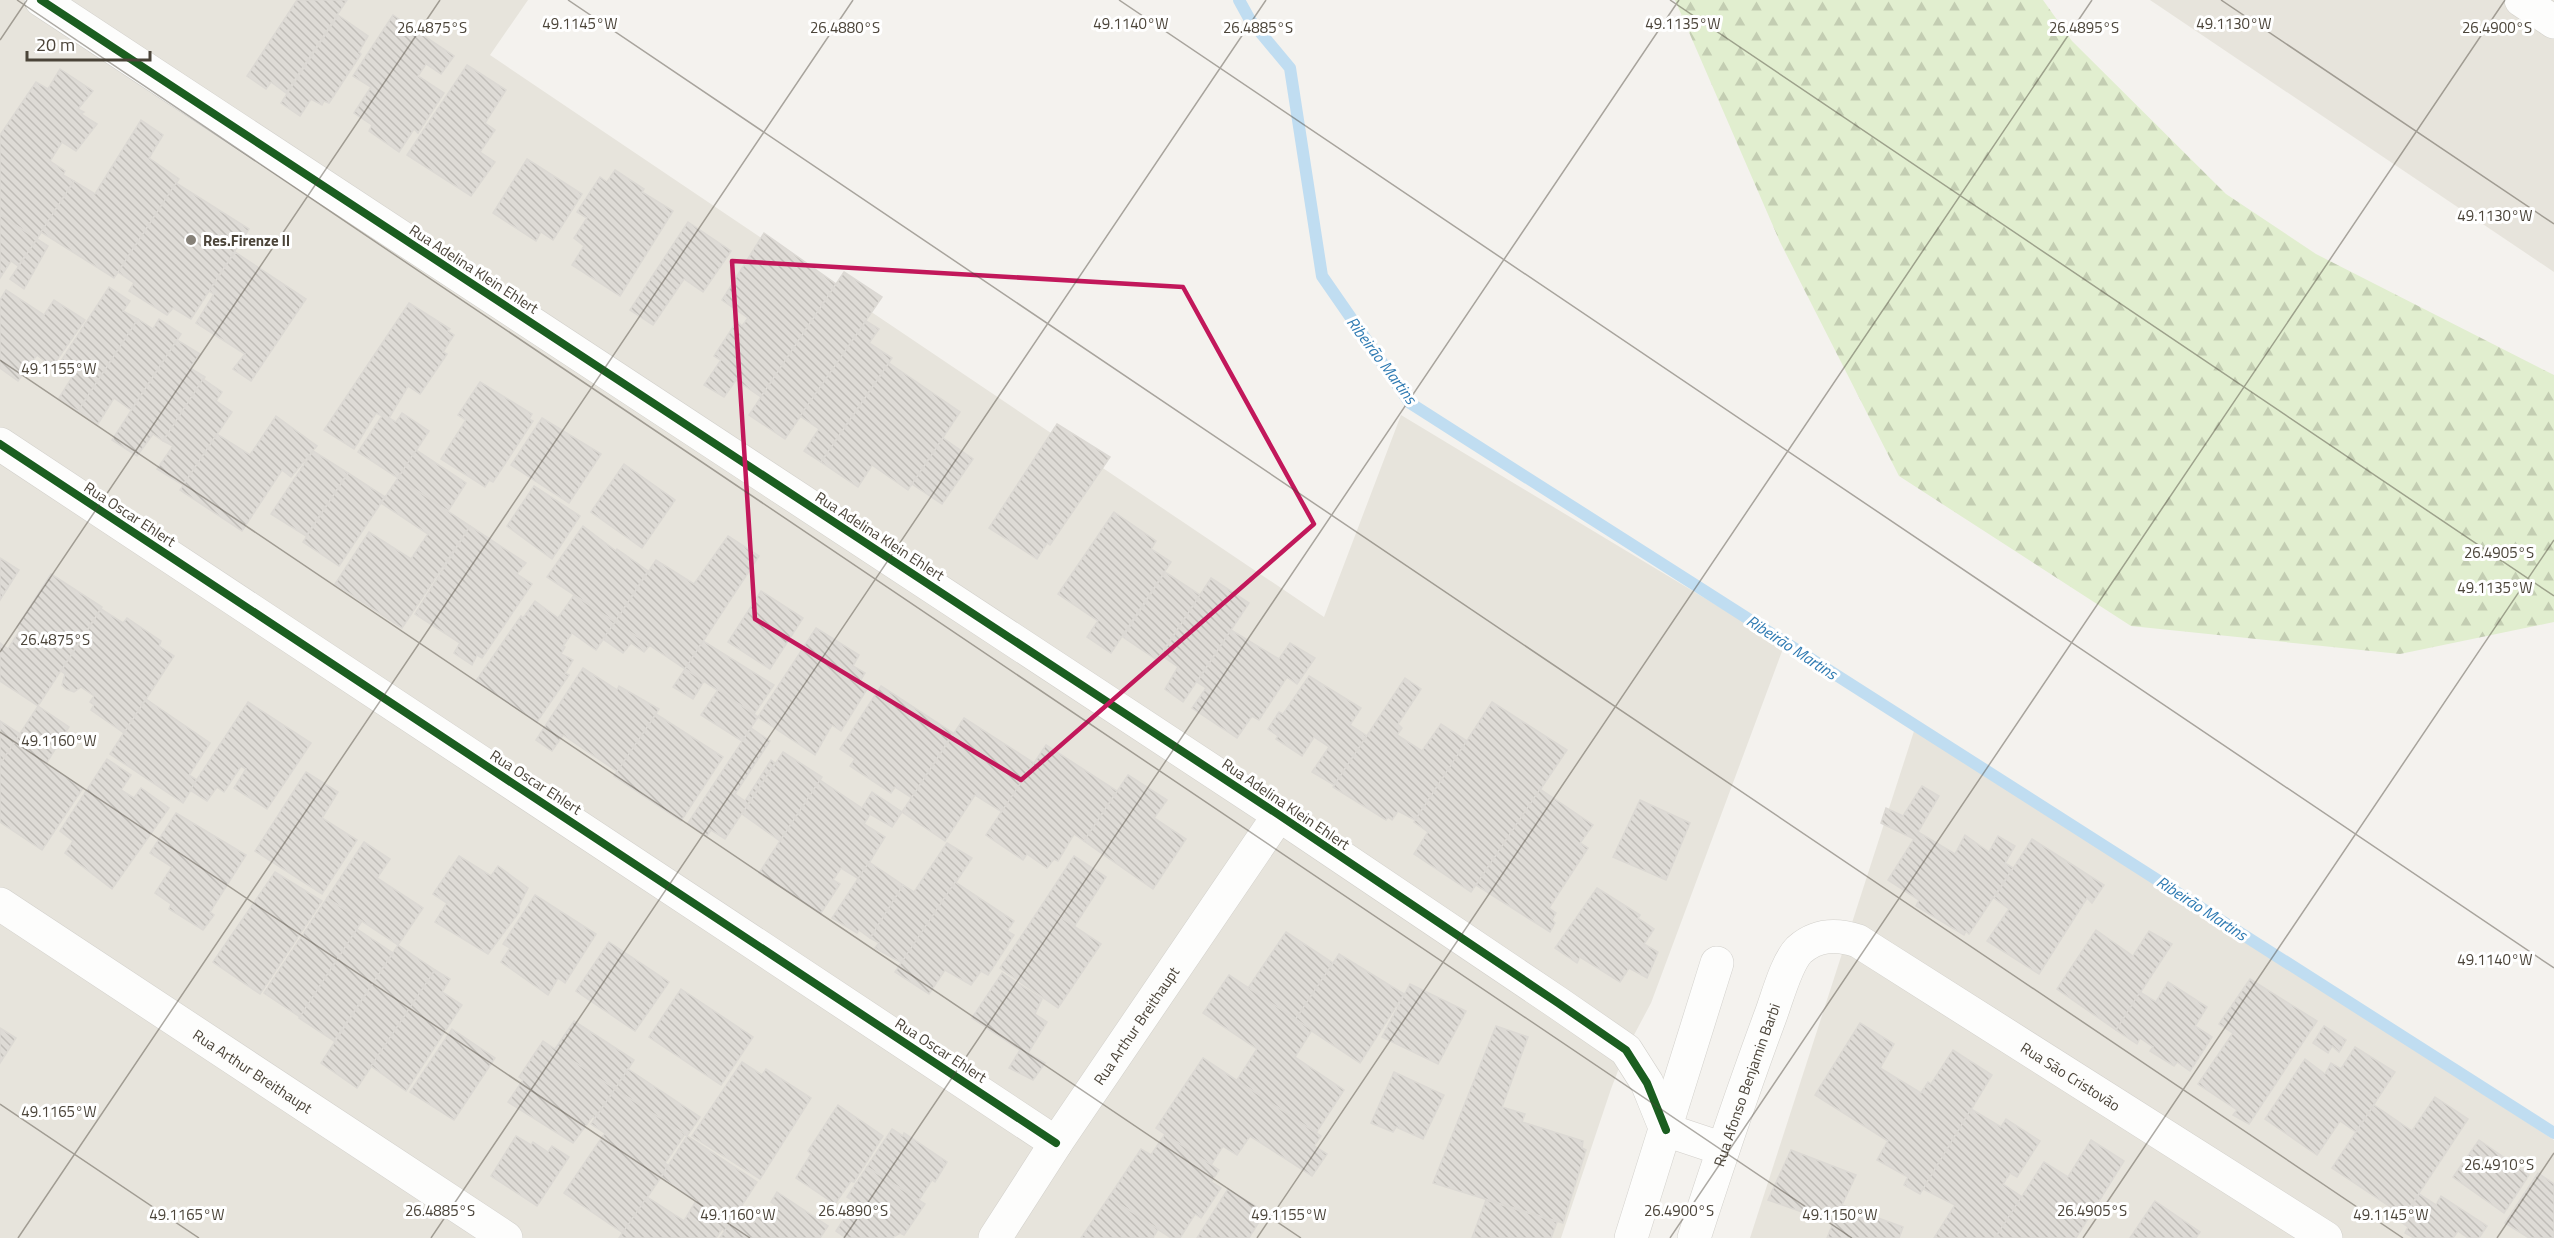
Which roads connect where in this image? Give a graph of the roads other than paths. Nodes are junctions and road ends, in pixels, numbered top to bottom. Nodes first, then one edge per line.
1 (41, 0) edge
2 (2521, 0) edge
3 (2554, 22) edge
4 (0, 444) edge
5 (1279, 815) junction
6 (0, 904) edge
7 (1812, 940) joint
8 (1717, 963) dead end
9 (1666, 1130) junction
10 (1056, 1143) junction
11 (1723, 1149) junction
12 (506, 1238) edge
13 (995, 1238) edge
14 (1631, 1238) edge
15 (1695, 1238) edge
16 (2326, 1238) edge

1 - 5 street, Rua Adelina Klein Ehlert
2 - 3 street
4 - 10 street, Rua Oscar Ehlert
5 - 9 street, Rua Adelina Klein Ehlert
5 - 10 street, Rua Arthur Breithaupt
6 - 12 street, Rua Arthur Breithaupt
7 - 11 street, Rua Afonso Benjamin Barbi
7 - 16 street, Rua São Cristovão
8 - 9 street
9 - 11 street
9 - 14 street
10 - 13 street, Rua Arthur Breithaupt
11 - 15 street, Rua Afonso Benjamin Barbi

